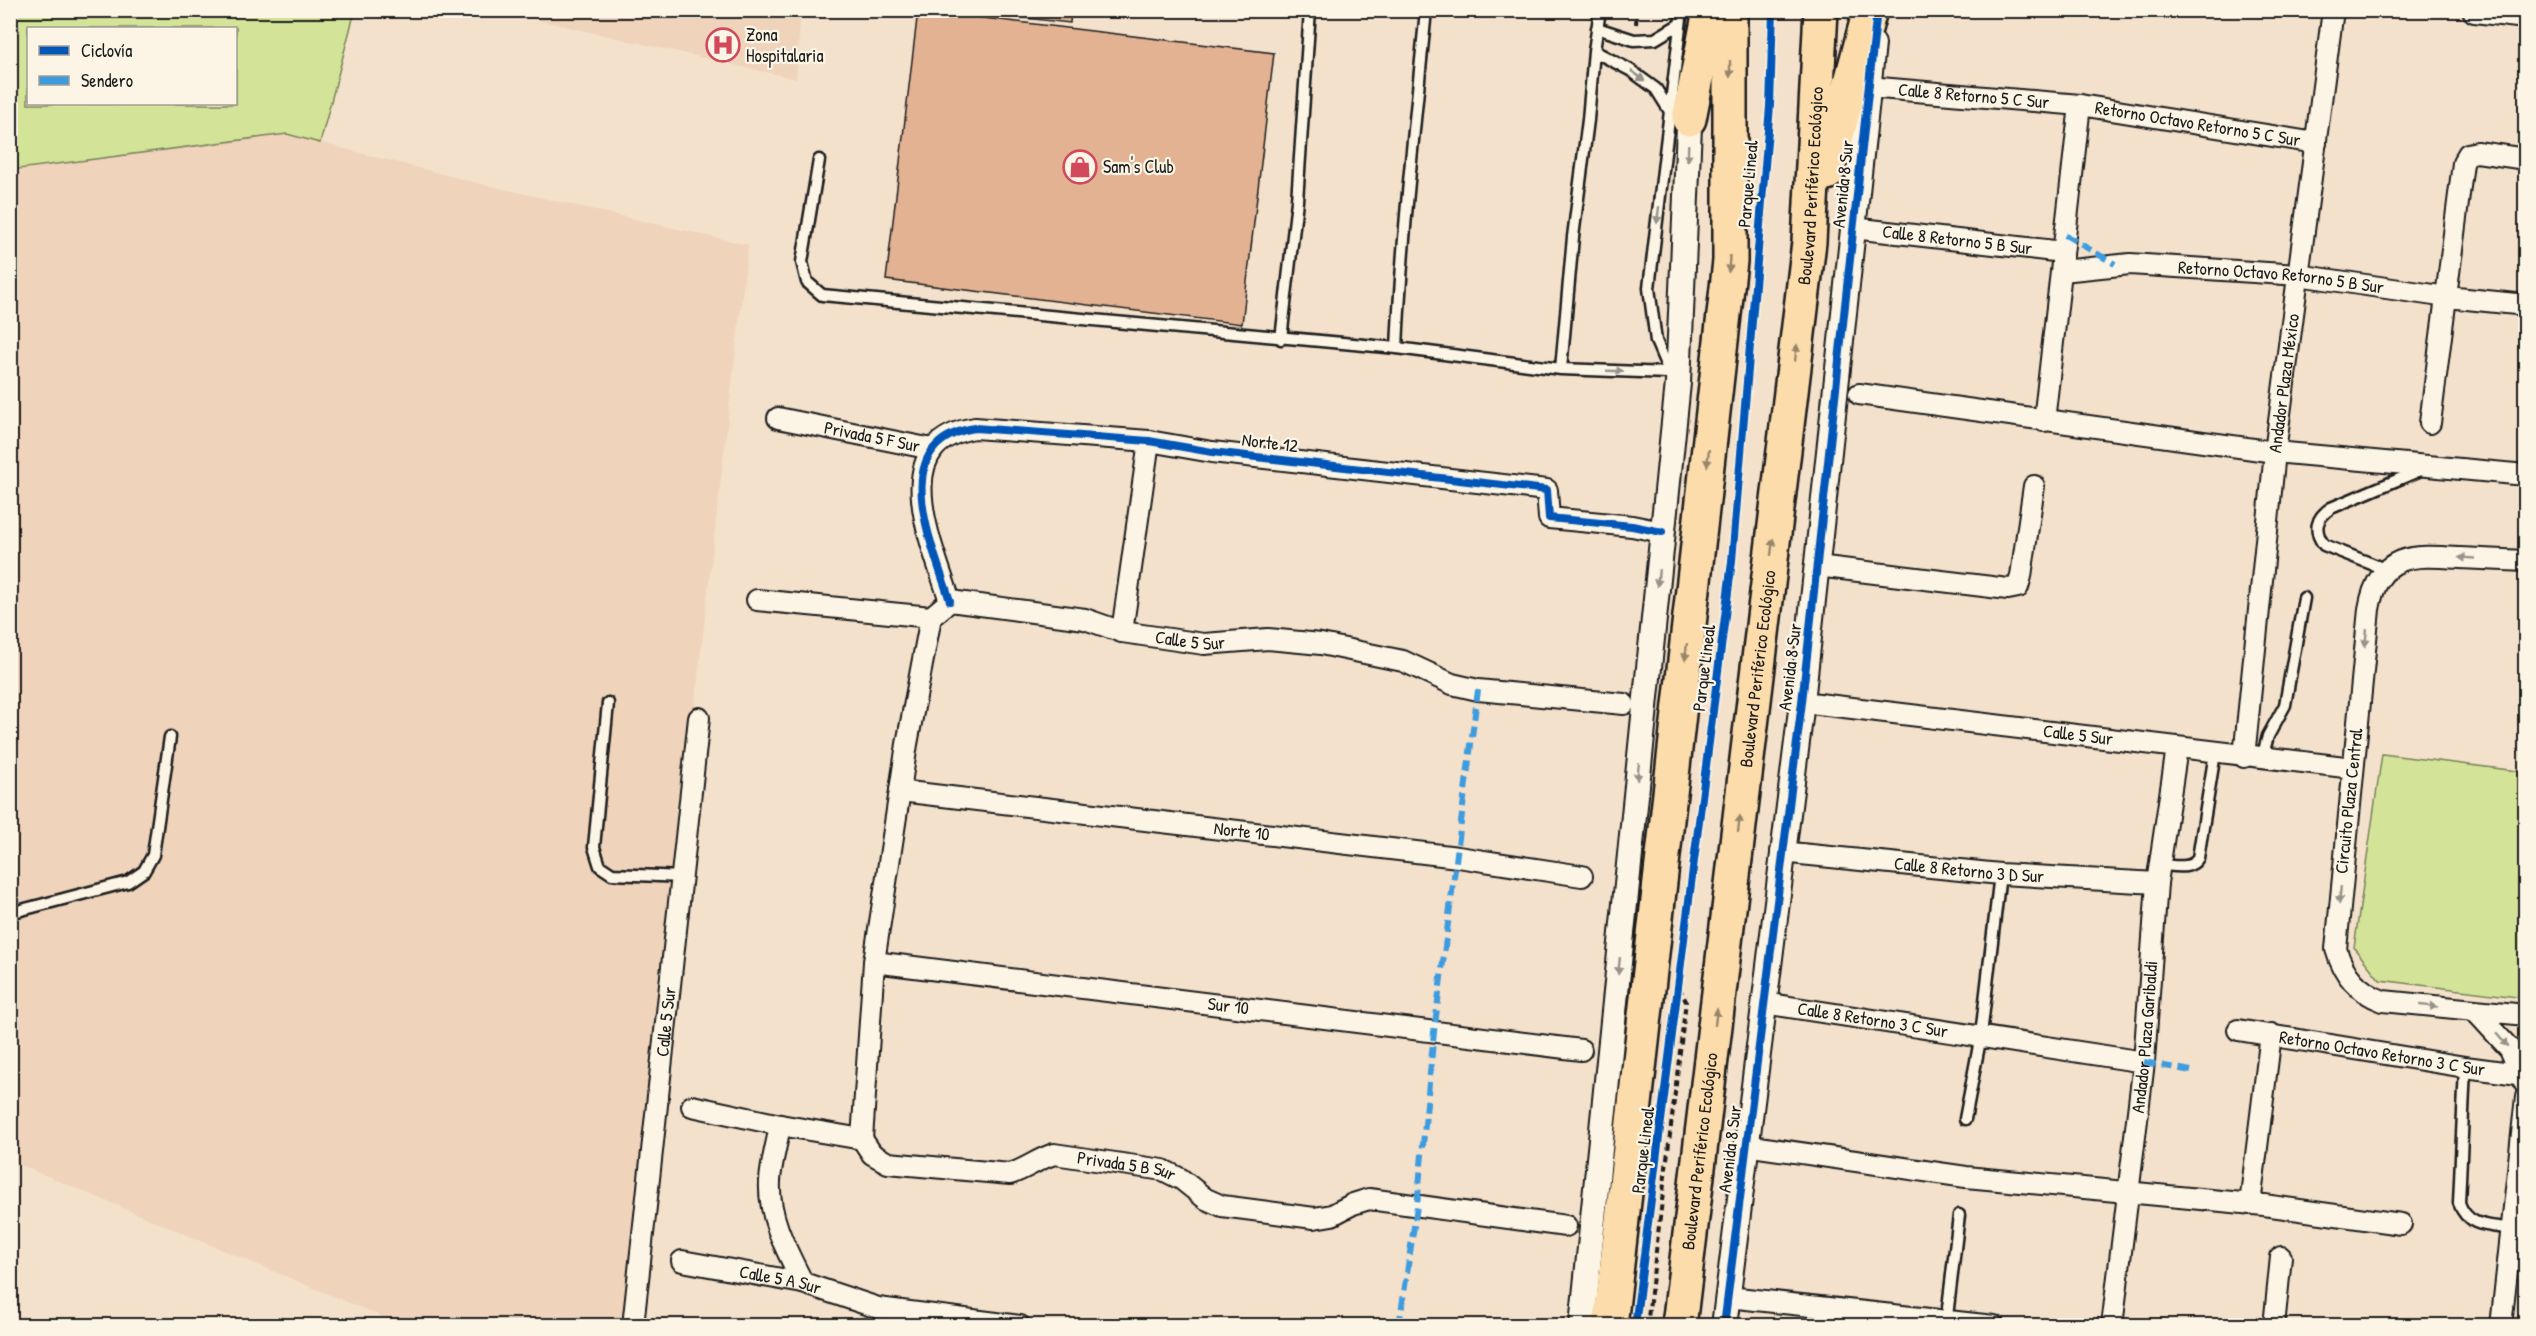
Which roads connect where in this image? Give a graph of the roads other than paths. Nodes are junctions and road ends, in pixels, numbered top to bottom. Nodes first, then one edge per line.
1 (1310, 10) edge
2 (1426, 10) edge
3 (1600, 10) edge
4 (1682, 10) edge
5 (1710, 10) edge
6 (1730, 10) edge
7 (1821, 10) edge
8 (1870, 10) edge
9 (1876, 10) edge
10 (2333, 10) edge
11 (2475, 10) edge
12 (2526, 16) edge
13 (1687, 17) edge
14 (1597, 28) junction
15 (1594, 51) junction
16 (1868, 87) junction
17 (2080, 105) junction
18 (1680, 116) junction
19 (2316, 143) junction
20 (2526, 159) edge
21 (819, 160) dead end
22 (1853, 228) junction
23 (1809, 242) junction
24 (2062, 261) junction
25 (2115, 264) joint
26 (2298, 275) junction
27 (2446, 297) junction
28 (2526, 305) edge
29 (1281, 339) junction
30 (1397, 348) junction
31 (1561, 369) junction
32 (1673, 378) junction
33 (1859, 394) dead end
34 (778, 418) dead end
35 (2044, 421) junction
36 (2430, 423) dead end
37 (962, 430) joint
38 (1149, 441) junction
39 (932, 449) junction
40 (2275, 452) junction
41 (2431, 466) junction
42 (2526, 475) edge
43 (2034, 486) dead end
44 (1662, 532) junction
45 (2526, 561) edge
46 (1817, 566) junction
47 (2382, 576) junction
48 (2304, 598) dead end
49 (757, 600) dead end
50 (950, 601) junction
51 (931, 617) junction
52 (1122, 632) junction
53 (1802, 702) junction
54 (608, 703) dead end
55 (1624, 704) dead end
56 (699, 718) dead end
57 (170, 737) dead end
58 (2177, 748) junction
59 (2215, 753) junction
60 (2253, 758) junction
61 (2353, 768) junction
62 (900, 791) junction
63 (1781, 852) junction
64 (2000, 874) junction
65 (2158, 874) junction
66 (1582, 876) dead end
67 (683, 877) junction
68 (10, 913) edge
69 (874, 962) junction
70 (1764, 1003) junction
71 (2475, 1011) junction
72 (2526, 1015) edge
73 (2238, 1030) dead end
74 (2271, 1034) junction
75 (1981, 1035) junction
76 (1581, 1050) dead end
77 (2144, 1062) junction
78 (2465, 1067) junction
79 (2524, 1078) edge
80 (2526, 1097) edge
81 (692, 1106) dead end
82 (1965, 1119) dead end
83 (780, 1125) junction
84 (862, 1139) junction
85 (1759, 1148) dead end
86 (2128, 1193) junction
87 (2250, 1204) junction
88 (1959, 1215) dead end
89 (2401, 1224) dead end
90 (1566, 1226) dead end
91 (2513, 1229) junction
92 (2282, 1257) dead end
93 (682, 1261) dead end
94 (803, 1283) junction
95 (1728, 1297) junction
96 (1946, 1323) edge
97 (633, 1326) edge
98 (1020, 1326) edge
99 (1582, 1326) edge
100 (1610, 1326) edge
101 (1679, 1326) edge
102 (1724, 1326) edge
103 (1994, 1326) edge
104 (2112, 1326) edge
105 (2274, 1326) edge
106 (2501, 1326) edge

1 - 29 lane
2 - 30 lane
3 - 14 lane
4 - 13 lane
5 - 18 highway
6 -> 100 highway
7 - 23 highway, Boulevard Periférico Ecológico
8 - 23 highway
9 - 16 street, Avenida 8 Sur
10 - 19 street, Andador Plaza México
11 - 12 street
13 - 14 lane
13 - 18 street
14 - 15 lane
15 -> 18 lane
15 - 31 lane
16 - 17 street, Calle 8 Retorno 5 C Sur
16 - 22 street, Avenida 8 Sur
17 - 19 street, Retorno Octavo Retorno 5 C Sur
17 - 24 street
18 -> 32 street
18 -> 32 lane
19 - 26 street, Andador Plaza México
20 - 27 street
21 - 29 lane
22 - 24 street, Calle 8 Retorno 5 B Sur
22 - 46 street, Avenida 8 Sur
101 -> 23 highway, Boulevard Periférico Ecológico
24 - 25 street, Calle 8 Retorno 5 B Sur
24 - 35 street
25 - 26 street, Retorno Octavo Retorno 5 B Sur
26 - 27 street, Retorno Octavo Retorno 5 B Sur
26 - 40 street, Andador Plaza México
27 - 28 street, Retorno Octavo Retorno 5 B Sur
27 - 36 street
29 - 30 lane
30 - 31 lane
31 -> 32 lane
32 - 44 street
33 - 35 street
34 - 39 street, Privada 5 F Sur
35 - 40 street
37 - 38 street, Norte 12
37 - 39 street, Privada 5 F Sur
38 - 44 street, Norte 12
38 - 52 street
39 - 50 street
40 - 41 street
40 - 60 street, Andador Plaza México
41 - 42 street
41 - 47 lane
43 - 46 street
44 -> 99 street
45 -> 47 street
46 - 53 street, Avenida 8 Sur
47 -> 61 street, Circuito Plaza Central
48 - 60 lane
49 - 51 street
50 - 51 street
50 - 52 street, Calle 5 Sur
51 - 62 street
52 - 55 street, Calle 5 Sur
53 - 58 street, Calle 5 Sur
53 - 63 street, Avenida 8 Sur
54 - 67 lane
56 - 67 street, Calle 5 Sur
57 - 68 lane
58 - 59 street, Calle 5 Sur
58 - 65 street, Andador Plaza Garibaldi
59 - 60 street, Calle 5 Sur
59 - 65 lane
60 - 61 street, Calle 5 Sur
61 -> 71 street, Circuito Plaza Central
62 - 66 street, Norte 10
62 - 69 street
63 - 64 street, Calle 8 Retorno 3 D Sur
63 - 70 street, Avenida 8 Sur
64 - 65 street, Calle 8 Retorno 3 D Sur
64 - 75 lane
65 - 77 street, Andador Plaza Garibaldi
67 - 97 street, Calle 5 Sur
69 - 76 street, Sur 10
69 - 84 street
70 - 75 street, Calle 8 Retorno 3 C Sur
70 - 95 street, Avenida 8 Sur
71 - 72 street
71 -> 79 street
73 - 74 street, Retorno Octavo Retorno 3 C Sur
74 - 78 street, Retorno Octavo Retorno 3 C Sur
74 - 87 street
75 - 77 street
75 - 82 lane
77 - 86 street, Andador Plaza Garibaldi
78 - 79 street, Retorno Octavo Retorno 3 C Sur
78 - 91 lane
80 - 91 street
81 - 83 street
83 - 84 street
83 - 94 street
84 - 90 street, Privada 5 B Sur
85 - 86 street
86 - 87 street
86 - 104 street, Andador Plaza Garibaldi
87 - 89 street
88 - 96 lane
91 - 106 street
92 - 105 street
93 - 94 street, Calle 5 A Sur
94 - 98 street, Calle 5 A Sur
95 - 96 street
95 - 102 street, Avenida 8 Sur
96 - 103 street

